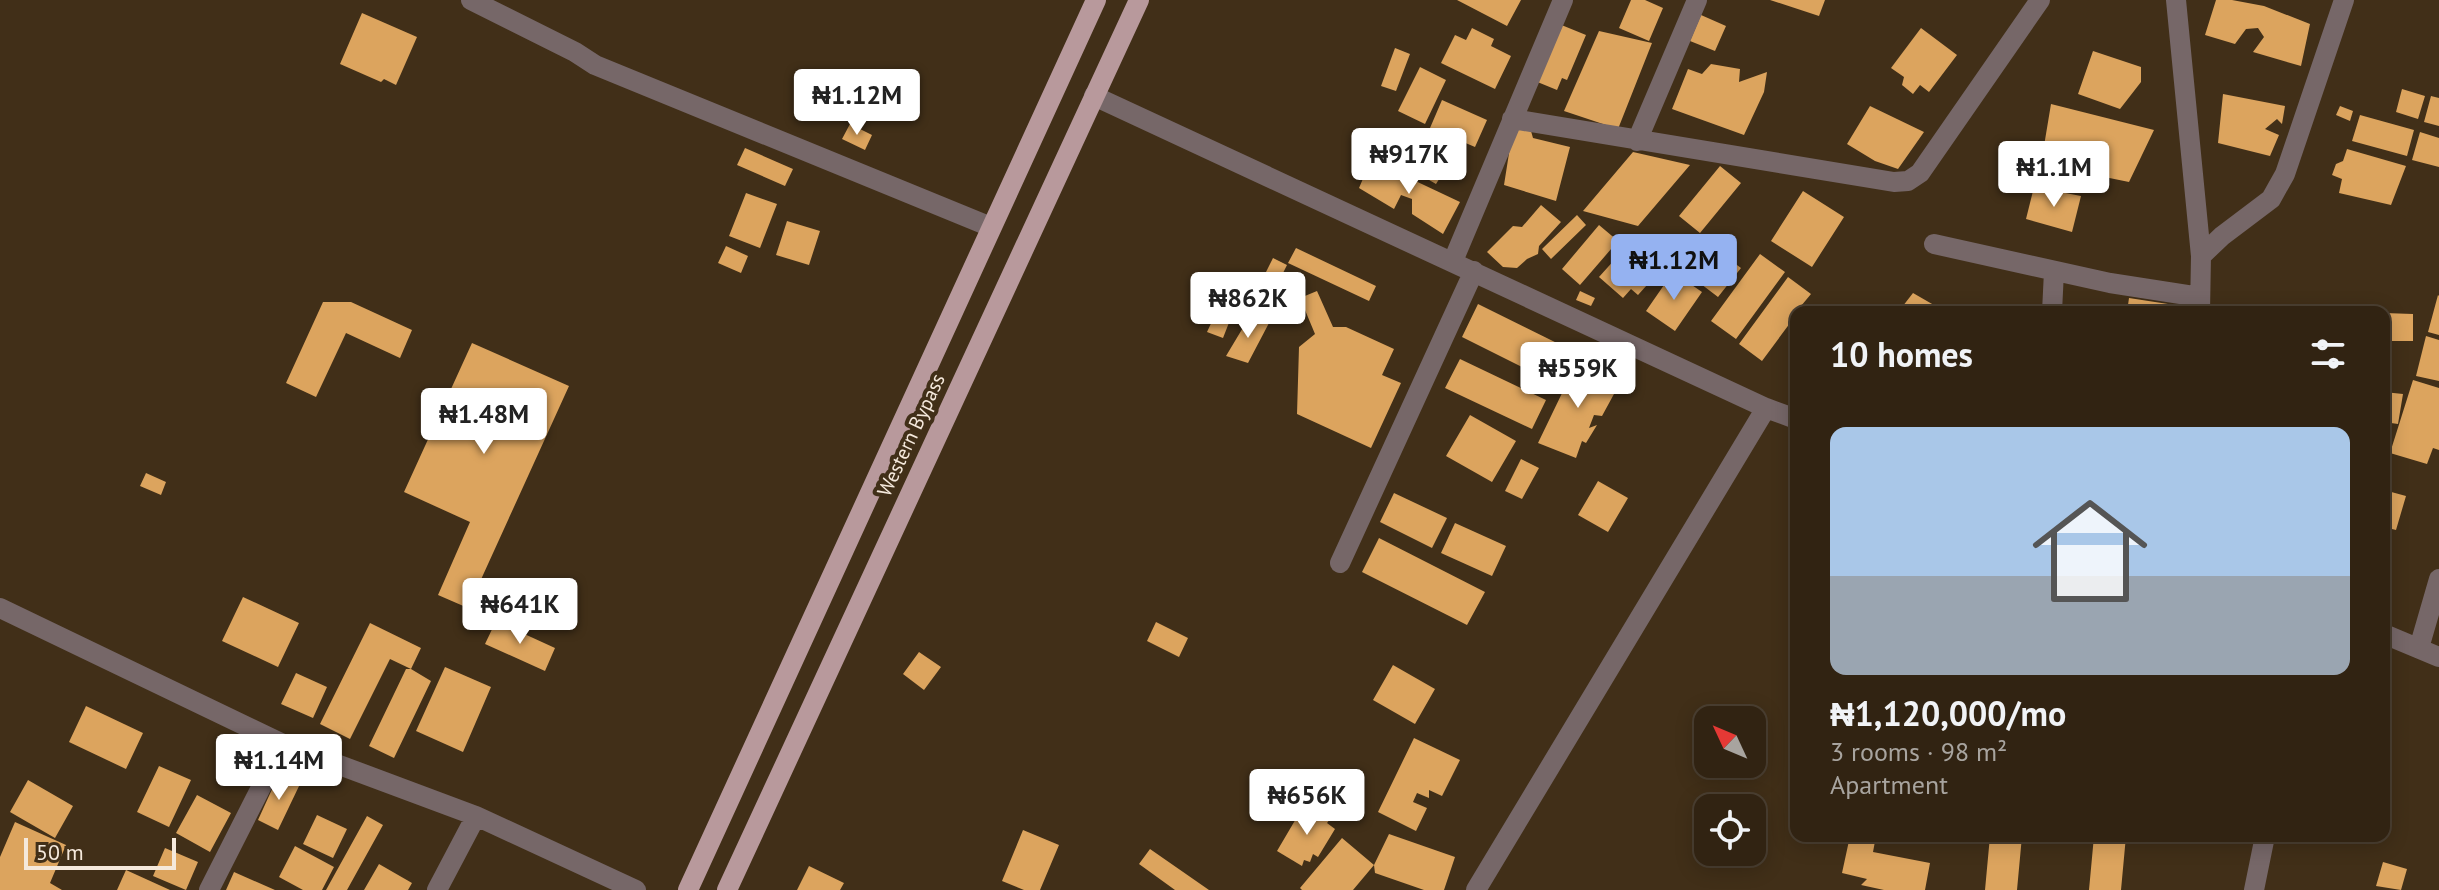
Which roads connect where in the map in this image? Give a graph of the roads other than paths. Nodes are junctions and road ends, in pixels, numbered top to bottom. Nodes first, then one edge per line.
1 (471, 0) edge
2 (1096, 0) edge
3 (1139, 0) edge
4 (1563, 0) edge
5 (1697, 0) edge
6 (2040, 0) edge
7 (2176, 0) edge
8 (2344, 0) edge
9 (1094, 96) junction
10 (1512, 119) junction
11 (1637, 141) junction
12 (991, 227) junction
13 (1934, 244) dead end
14 (2201, 256) junction
15 (1453, 261) junction
16 (1474, 271) junction
17 (2054, 271) junction
18 (2200, 304) edge
19 (2052, 306) edge
20 (1766, 408) junction
21 (1790, 417) edge
22 (1340, 563) dead end
23 (2439, 579) edge
24 (0, 608) edge
25 (2390, 636) edge
26 (2419, 648) junction
27 (2439, 657) edge
28 (283, 744) junction
29 (476, 816) junction
30 (2264, 842) edge
31 (209, 890) edge
32 (437, 890) edge
33 (636, 890) edge
34 (688, 890) edge
35 (727, 890) edge
36 (1476, 890) edge
37 (2254, 890) edge

1 - 12 street
2 - 12 main road, Western Bypass
3 - 9 main road, Western Bypass
4 - 10 street
5 - 11 street
6 - 11 street
7 - 14 street
8 - 14 street
9 - 15 street
9 - 35 main road, Western Bypass
10 - 11 street
10 - 15 street
12 - 34 main road, Western Bypass
13 - 17 street
14 - 18 street
15 - 16 street
16 - 20 street
16 - 22 street
17 - 18 street
17 - 19 street
20 - 21 street
20 - 36 street
23 - 26 street
24 - 28 street
25 - 26 street
26 - 27 street
28 - 29 street
28 - 31 street
29 - 32 street
29 - 33 street
30 - 37 street

